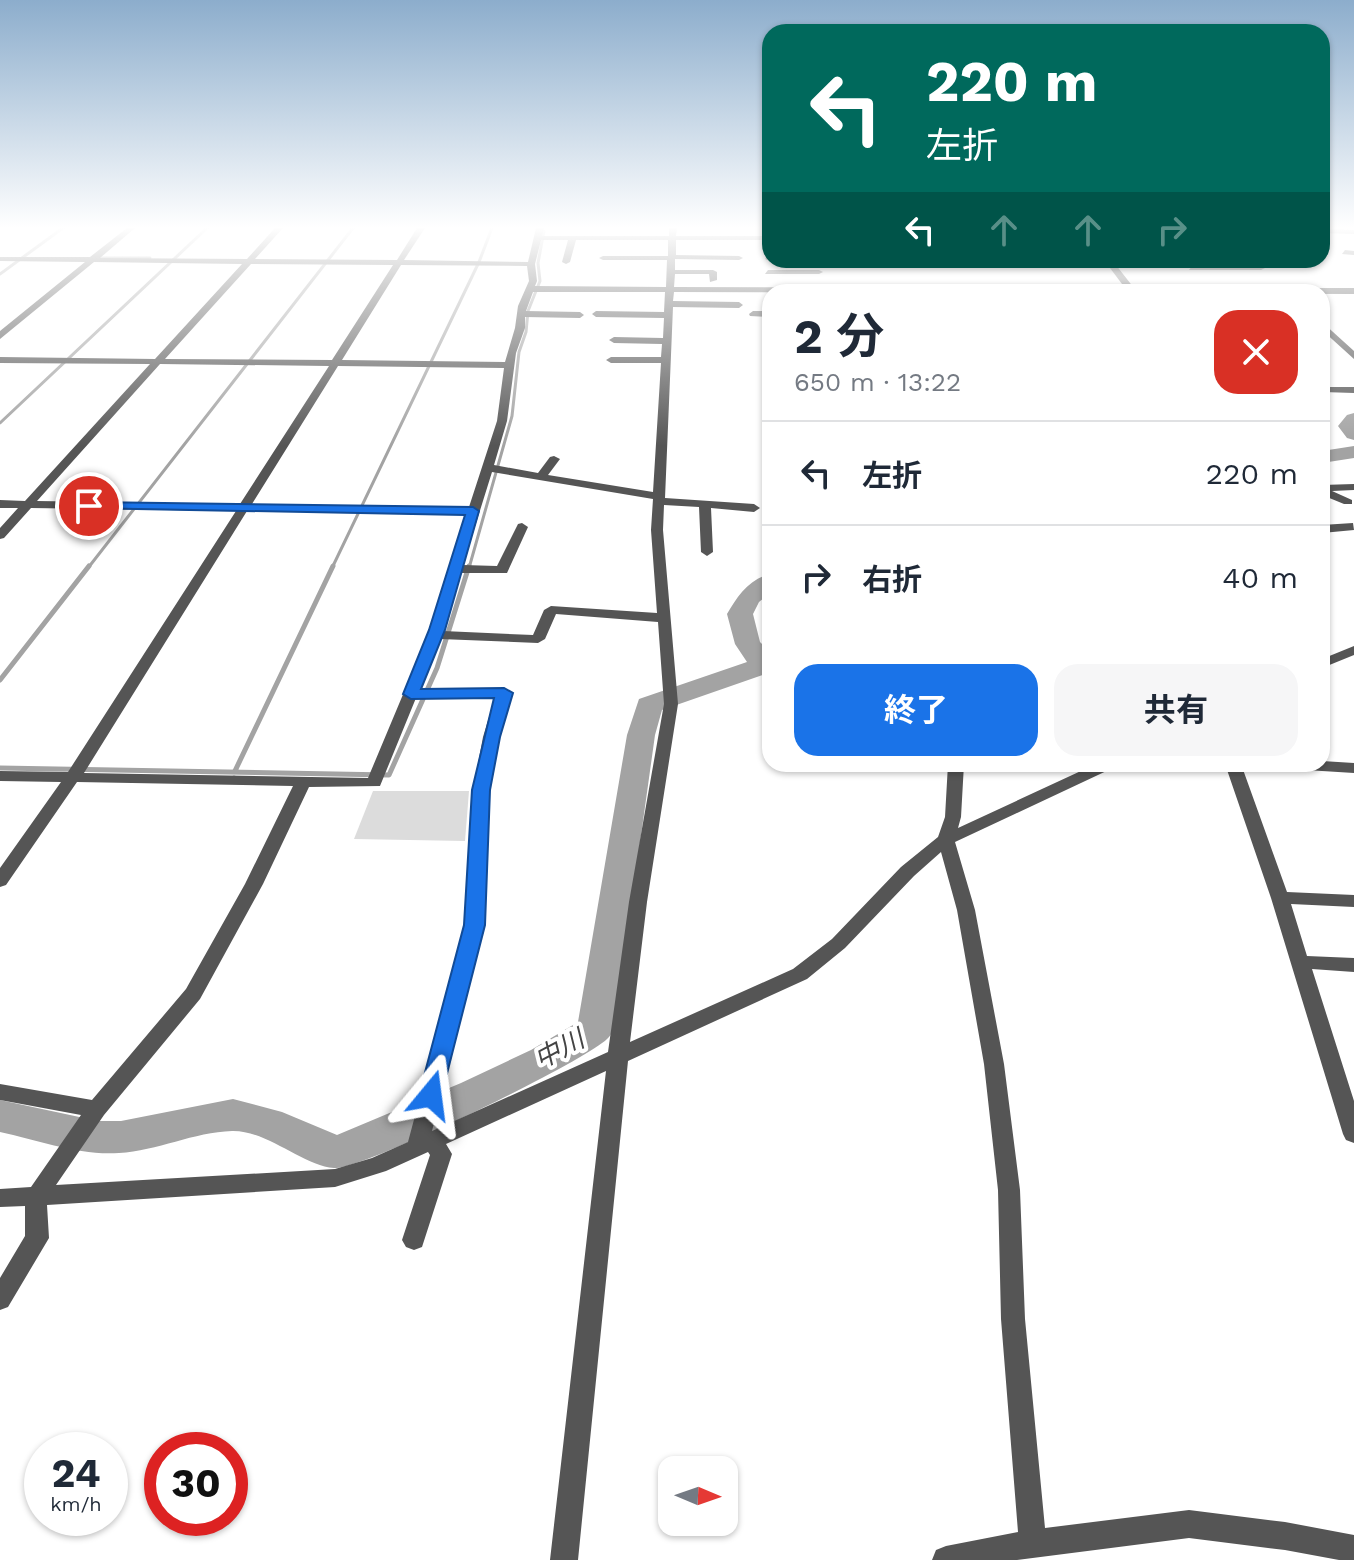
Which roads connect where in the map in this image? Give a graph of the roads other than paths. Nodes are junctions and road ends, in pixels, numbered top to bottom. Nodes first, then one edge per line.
1 (43, 301) edge
2 (215, 301) edge
3 (375, 301) edge
4 (525, 301) edge
5 (668, 301) edge
6 (739, 305) dead end
7 (668, 310) junction
8 (521, 314) junction
9 (596, 314) dead end
10 (753, 314) dead end
11 (762, 314) edge
12 (580, 315) dead end
13 (0, 336) edge
14 (1330, 337) edge
15 (614, 340) dead end
16 (666, 341) junction
17 (1354, 356) edge
18 (0, 360) edge
19 (611, 360) dead end
20 (666, 360) junction
21 (160, 362) junction
22 (337, 364) junction
23 (511, 365) junction
24 (1330, 390) edge
25 (1354, 390) edge
26 (554, 459) dead end
27 (493, 469) junction
28 (610, 475) dead end
29 (541, 476) junction
30 (1354, 487) edge
31 (599, 488) junction
32 (1330, 488) edge
33 (1330, 492) edge
34 (659, 499) junction
35 (1351, 500) edge
36 (0, 504) edge
37 (28, 504) junction
38 (705, 506) junction
39 (754, 508) dead end
40 (246, 509) junction
41 (473, 511) junction
42 (522, 527) dead end
43 (1354, 527) edge
44 (1330, 528) edge
45 (0, 535) edge
46 (707, 552) dead end
47 (456, 569) junction
48 (665, 618) junction
49 (435, 635) junction
50 (1354, 650) edge
51 (1330, 660) edge
52 (411, 694) junction
53 (1330, 766) edge
54 (1354, 768) edge
55 (956, 772) edge
56 (1092, 772) edge
57 (1236, 772) edge
58 (0, 776) edge
59 (73, 777) junction
60 (303, 782) junction
61 (946, 840) junction
62 (0, 881) edge
63 (1280, 898) junction
64 (1354, 901) edge
65 (1298, 962) junction
66 (1354, 965) edge
67 (618, 1055) junction
68 (0, 1092) edge
69 (97, 1109) junction
70 (1354, 1134) edge
71 (424, 1144) junction
72 (36, 1197) junction
73 (0, 1198) edge
74 (414, 1240) dead end
75 (0, 1299) edge
76 (1033, 1543) junction
77 (1354, 1549) edge
78 (564, 1560) edge
79 (946, 1560) edge

1 - 13 street
2 - 21 street
3 - 22 street
4 - 8 street
5 - 7 street
6 - 7 street
7 - 9 street
7 - 16 street
8 - 12 street
8 - 23 street
10 - 11 street
14 - 17 street
15 - 16 street
16 - 20 street
18 - 21 street
19 - 20 street
20 - 34 street
21 - 22 street
21 - 37 street
22 - 23 street
22 - 40 street
23 - 27 street
24 - 25 street
26 - 29 street
27 - 29 street
27 - 41 street
28 - 31 street
29 - 31 street
30 - 32 street
31 - 34 street
33 - 35 street
34 - 38 street
34 - 48 street
35 - 43 street
36 - 37 street
37 - 40 street
37 - 45 street
38 - 39 street
38 - 46 street
40 - 41 street
40 - 59 street
41 - 47 street
42 - 47 street
43 - 44 street
47 - 49 street
48 - 49 street
48 - 67 street
49 - 52 street
50 - 51 street
52 - 60 street
52 - 71 street
53 - 54 street
55 - 61 street
56 - 61 street
57 - 63 street
58 - 59 street
59 - 60 street
59 - 62 street
60 - 69 street
61 - 67 street
61 - 76 street
63 - 64 street
63 - 65 street
65 - 66 street
65 - 70 street
67 - 71 street
67 - 78 street
68 - 69 street
69 - 72 street
71 - 72 street
71 - 74 street
72 - 73 street
72 - 75 street
76 - 77 street
76 - 79 street

